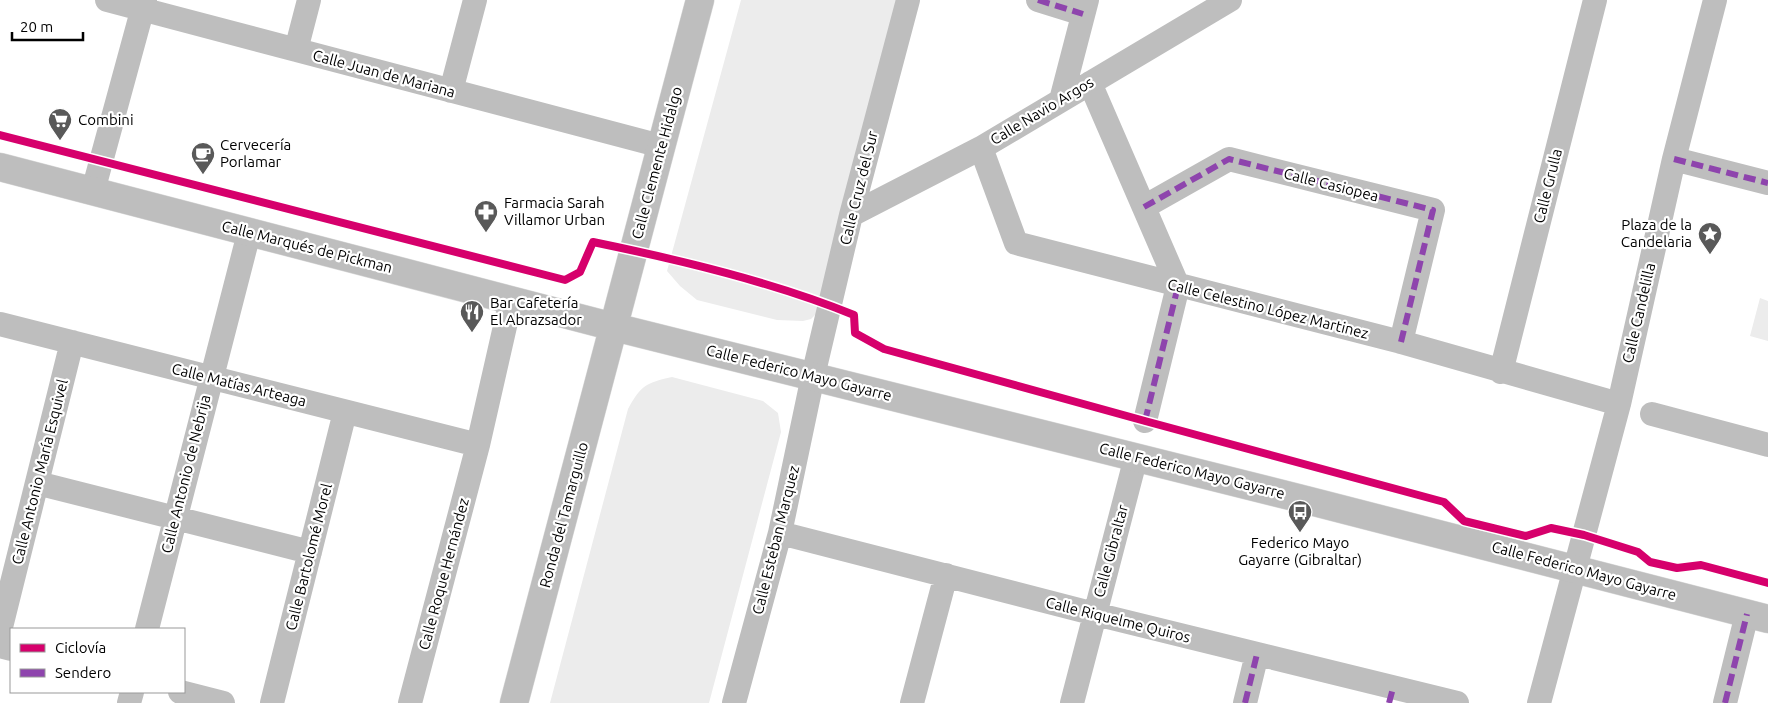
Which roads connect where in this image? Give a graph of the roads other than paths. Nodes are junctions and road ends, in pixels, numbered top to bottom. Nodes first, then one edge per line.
1 (107, 0) edge
2 (309, 0) edge
3 (475, 0) edge
4 (700, 0) edge
5 (908, 0) edge
6 (1038, 0) edge
7 (1230, 0) edge
8 (1595, 0) edge
9 (1715, 0) edge
10 (144, 5) edge
11 (1085, 7) edge
12 (296, 50) junction
13 (1090, 83) junction
14 (451, 91) junction
15 (1061, 100) junction
16 (661, 146) junction
17 (980, 148) junction
18 (1674, 159) junction
19 (0, 167) edge
20 (1768, 183) edge
21 (93, 191) junction
22 (1144, 207) junction
23 (851, 215) junction
24 (249, 233) junction
25 (1178, 286) junction
26 (512, 300) junction
27 (0, 324) edge
28 (614, 327) junction
29 (72, 342) junction
30 (1401, 342) junction
31 (1501, 372) junction
32 (813, 376) junction
33 (211, 378) junction
34 (1619, 404) junction
35 (345, 412) junction
36 (1652, 414) dead end
37 (1146, 421) dead end
38 (1768, 445) edge
39 (478, 446) junction
40 (1136, 457) junction
41 (37, 483) junction
42 (175, 517) junction
43 (780, 533) junction
44 (310, 552) junction
45 (1576, 568) junction
46 (946, 575) junction
47 (1095, 614) junction
48 (1757, 616) edge
49 (147, 628) edge
50 (0, 631) edge
51 (1257, 654) junction
52 (184, 693) edge
53 (1391, 696) edge
54 (223, 703) edge
55 (272, 703) edge
56 (410, 703) edge
57 (514, 703) edge
58 (734, 703) edge
59 (912, 703) edge
60 (1072, 703) edge
61 (1245, 703) edge
62 (1457, 703) edge
63 (1540, 703) edge
64 (1725, 703) edge

1 - 10 street, Calle Juan de Mariana
2 - 12 street
3 - 14 street
4 - 16 main road, Calle Clemente Hidalgo
5 - 23 street, Calle Cruz del Sur
6 - 11 street
7 - 13 street, Calle Navio Argos
8 - 31 street, Calle Grulla
9 - 18 street, Calle Candelilla
10 - 12 street, Calle Juan de Mariana
10 - 21 street
11 - 15 street
12 - 14 street, Calle Juan de Mariana
13 - 15 street, Calle Navio Argos
13 - 22 street
14 - 16 street, Calle Juan de Mariana
15 - 17 street, Calle Navio Argos
16 - 28 main road, Calle Clemente Hidalgo
17 - 23 street, Calle Navio Argos
17 - 25 street, Calle Celestino López Martinez
18 - 20 street
18 - 34 street, Calle Candelilla
19 - 21 main road, Calle Marqués de Pickman
21 - 24 main road, Calle Marqués de Pickman
22 - 25 street
22 - 30 street, Calle Casiopea
23 - 32 street, Calle Cruz del Sur
24 - 26 main road, Calle Marqués de Pickman
24 - 33 street, Calle Antonio de Nebrija
25 - 30 street, Calle Celestino López Martinez
25 - 37 street
26 - 28 main road, Calle Marqués de Pickman
26 - 39 street, Calle Roque Hernández
27 - 29 street, Calle Matías Arteaga
28 - 32 main road, Calle Federico Mayo Gayarre
28 - 57 main road, Ronda del Tamarguillo
29 - 33 street, Calle Matías Arteaga
29 - 41 street, Calle Antonio María Esquivel
30 - 31 street, Calle Celestino López Martinez
31 - 34 street, Calle Celestino López Martinez
32 - 40 main road, Calle Federico Mayo Gayarre
32 - 43 street, Calle Esteban Marquez
33 - 35 street, Calle Matías Arteaga
33 - 42 street, Calle Antonio de Nebrija
34 - 45 street, Calle Candelilla
35 - 39 street, Calle Matías Arteaga
35 - 44 street, Calle Bartolomé Morel
36 - 38 street
39 - 56 street, Calle Roque Hernández
40 - 45 main road, Calle Federico Mayo Gayarre
40 - 47 street, Calle Gibraltar
41 - 42 street
41 - 50 street, Calle Antonio María Esquivel
42 - 44 street
42 - 49 street, Calle Antonio de Nebrija
43 - 46 street, Calle Riquelme Quiros
43 - 58 street, Calle Esteban Marquez
44 - 55 street, Calle Bartolomé Morel
45 - 48 main road, Calle Federico Mayo Gayarre
45 - 63 street, Calle Candelilla
46 - 47 street, Calle Riquelme Quiros
46 - 59 street
47 - 51 street, Calle Riquelme Quiros
47 - 60 street, Calle Gibraltar
48 - 64 street
51 - 53 street, Calle Riquelme Quiros
51 - 61 street
52 - 54 street
53 - 62 street, Calle Riquelme Quiros

